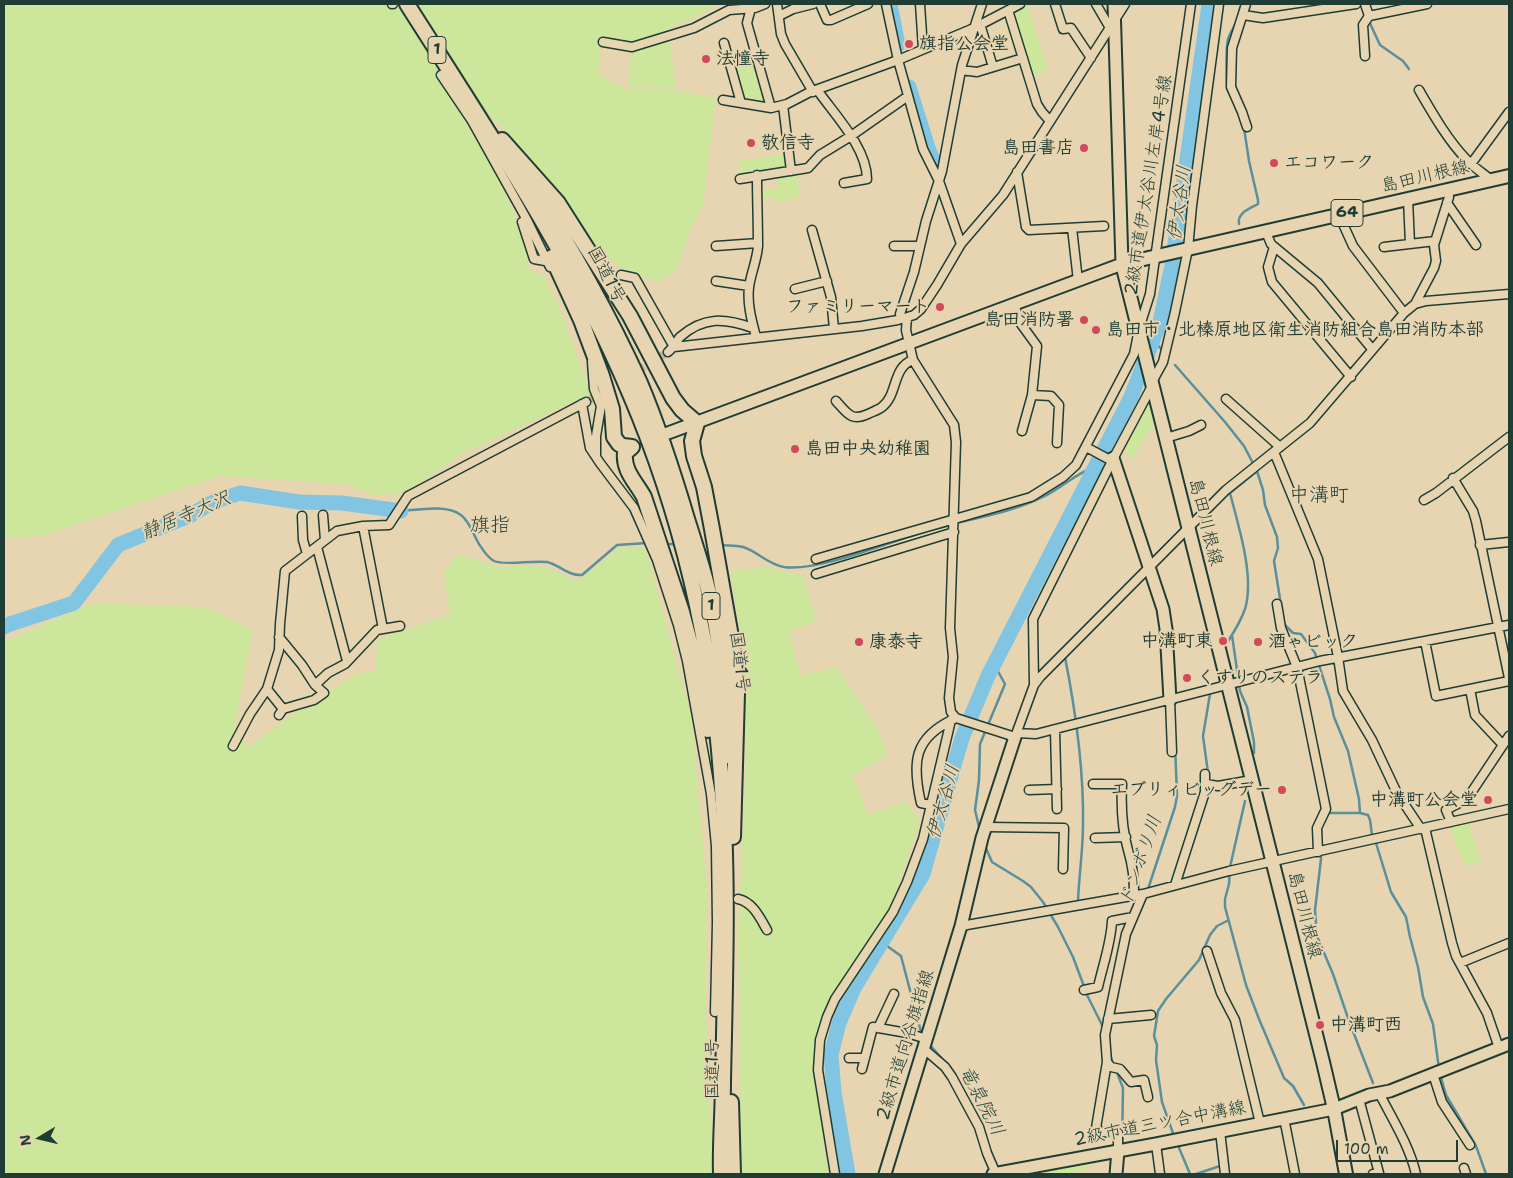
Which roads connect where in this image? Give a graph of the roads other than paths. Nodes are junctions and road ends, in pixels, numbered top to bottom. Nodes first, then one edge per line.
1 (408, 4) edge
2 (765, 4) edge
3 (777, 4) edge
4 (813, 4) edge
5 (820, 4) edge
6 (868, 4) edge
7 (886, 4) edge
8 (920, 4) edge
9 (982, 4) edge
10 (1020, 4) edge
11 (1055, 4) edge
12 (1096, 4) edge
13 (1114, 4) edge
14 (1125, 4) edge
15 (1191, 4) edge
16 (1219, 4) edge
17 (1246, 4) edge
18 (1356, 4) edge
19 (1365, 4) edge
20 (1427, 4) edge
21 (725, 8) edge
22 (751, 8) junction
23 (1008, 10) junction
24 (1243, 15) junction
25 (779, 16) junction
26 (1369, 16) junction
27 (1112, 25) junction
28 (977, 26) junction
29 (603, 42) dead end
30 (724, 43) dead end
31 (922, 50) junction
32 (1365, 56) dead end
33 (1023, 58) junction
34 (1091, 58) junction
35 (898, 60) junction
36 (993, 67) junction
37 (961, 70) junction
38 (441, 75) dead end
39 (1419, 90) dead end
40 (816, 91) junction
41 (908, 96) junction
42 (723, 100) dead end
43 (741, 103) junction
44 (783, 106) junction
45 (771, 108) junction
46 (1509, 112) edge
47 (1050, 120) junction
48 (1247, 127) dead end
49 (852, 136) junction
50 (501, 145) junction
51 (1471, 164) junction
52 (791, 171) junction
53 (1017, 172) junction
54 (758, 176) junction
55 (1509, 176) edge
56 (740, 180) dead end
57 (939, 180) junction
58 (1491, 180) junction
59 (844, 183) dead end
60 (1448, 190) junction
61 (1408, 199) junction
62 (1447, 204) junction
63 (1339, 215) junction
64 (527, 220) junction
65 (1104, 226) dead end
66 (1072, 228) junction
67 (812, 230) dead end
68 (1266, 232) junction
69 (1435, 241) junction
70 (758, 243) junction
71 (961, 244) junction
72 (1410, 244) junction
73 (1476, 245) dead end
74 (716, 246) dead end
75 (894, 246) dead end
76 (920, 246) junction
77 (1274, 247) junction
78 (1384, 247) dead end
79 (1186, 250) junction
80 (1157, 256) junction
81 (545, 262) dead end
82 (1122, 264) junction
83 (622, 275) tunnel mouth
84 (716, 281) dead end
85 (827, 281) junction
86 (1078, 281) junction
87 (750, 286) junction
88 (795, 290) dead end
89 (1509, 294) edge
90 (1014, 304) junction
91 (1415, 304) junction
92 (1404, 313) junction
93 (904, 319) junction
94 (753, 328) junction
95 (834, 329) junction
96 (1139, 329) junction
97 (756, 337) junction
98 (908, 344) junction
99 (671, 350) junction
100 (1372, 350) junction
101 (913, 360) junction
102 (1351, 377) junction
103 (1151, 383) junction
104 (1032, 395) junction
105 (1226, 400) dead end
106 (836, 401) dead end
107 (697, 423) junction
108 (1201, 424) dead end
109 (1022, 431) dead end
110 (668, 433) dead end
111 (1509, 436) edge
112 (1166, 438) junction
113 (1057, 443) dead end
114 (1086, 448) junction
115 (1277, 449) junction
116 (596, 458) junction
117 (1112, 460) junction
118 (1453, 478) junction
119 (1424, 500) dead end
120 (322, 515) dead end
121 (302, 516) dead end
122 (954, 519) junction
123 (363, 526) junction
124 (1188, 528) junction
125 (954, 532) junction
126 (325, 540) junction
127 (1509, 542) edge
128 (1480, 545) junction
129 (317, 547) junction
130 (307, 554) junction
131 (816, 559) dead end
132 (1149, 567) junction
133 (816, 574) dead end
134 (1277, 604) dead end
135 (1509, 624) edge
136 (400, 626) dead end
137 (1498, 627) junction
138 (382, 629) junction
139 (280, 637) junction
140 (1425, 641) junction
141 (1338, 657) junction
142 (347, 661) junction
143 (1296, 667) junction
144 (1509, 679) edge
145 (1236, 682) junction
146 (315, 685) junction
147 (1034, 685) junction
148 (267, 689) junction
149 (1470, 689) junction
150 (1170, 700) junction
151 (955, 719) junction
152 (1055, 730) junction
153 (1016, 735) junction
154 (1509, 736) edge
155 (1503, 745) junction
156 (233, 746) dead end
157 (1172, 752) dead end
158 (1205, 774) dead end
159 (1252, 780) junction
160 (1093, 784) dead end
161 (1206, 784) junction
162 (1057, 789) junction
163 (1029, 790) dead end
164 (932, 805) junction
165 (1057, 809) dead end
166 (1509, 809) edge
167 (724, 820) junction
168 (1451, 822) junction
169 (986, 827) junction
170 (1423, 828) junction
171 (1126, 837) junction
172 (1095, 838) dead end
173 (1318, 852) junction
174 (1272, 862) junction
175 (732, 868) junction
176 (1063, 868) dead end
177 (1175, 885) junction
178 (1143, 894) junction
179 (1134, 896) junction
180 (738, 899) dead end
181 (1133, 917) junction
182 (961, 926) junction
183 (767, 930) dead end
184 (1509, 943) edge
185 (1207, 951) dead end
186 (1460, 962) junction
187 (1084, 990) dead end
188 (894, 994) dead end
189 (715, 1012) dead end
190 (1151, 1015) dead end
191 (1108, 1020) junction
192 (878, 1028) junction
193 (1509, 1036) edge
194 (925, 1044) junction
195 (1502, 1044) edge
196 (848, 1058) dead end
197 (865, 1058) junction
198 (1107, 1062) junction
199 (862, 1069) dead end
200 (1433, 1074) junction
201 (1369, 1096) junction
202 (1148, 1097) dead end
203 (1334, 1109) junction
204 (1284, 1118) junction
205 (1260, 1123) junction
206 (1220, 1131) junction
207 (1156, 1144) junction
208 (1470, 1145) dead end
209 (1118, 1151) junction
210 (721, 1174) edge
211 (733, 1174) edge
212 (835, 1174) edge
213 (885, 1174) edge
214 (995, 1174) edge
215 (1116, 1174) edge
216 (1160, 1174) edge
217 (1225, 1174) edge
218 (1295, 1174) edge
219 (1346, 1174) edge
220 (1373, 1174) edge
221 (1416, 1174) edge

1 - 50 highway, 国道1号 / 1
2 - 22 street
3 - 25 street
4 - 25 street
5 - 6 street
7 - 35 street
8 - 31 street
9 - 28 street
10 - 23 street
11 - 34 street
12 - 27 street
13 - 27 street
14 - 27 street
15 - 80 street, 2級市道伊太谷川左岸4号線
16 - 79 street
17 - 24 street
18 - 24 street
19 - 26 street
20 - 26 street
21 - 22 street
21 - 29 street
22 - 45 street
23 - 28 street
23 - 33 street
24 - 48 street
25 - 40 street
26 - 32 street
27 - 34 street
27 - 82 street
28 - 31 street
28 - 36 street
28 - 37 street
30 - 43 street
31 - 35 street
33 - 36 street
33 - 47 street
34 - 47 street
35 - 40 street
35 - 41 street
36 - 37 street
37 - 57 street
38 - 64 street
39 - 51 street
40 - 44 street
40 - 49 street
41 - 49 street
41 - 57 street
42 - 43 street
43 - 45 street
44 - 45 street
44 - 52 street
46 - 51 street
47 - 53 street
49 - 52 street
49 - 59 street
50 - 107 highway
50 - 167 highway, 国道1号 / 1
50 - 167 highway
50 - 175 highway, 国道1号 / 1
51 - 58 street
52 - 54 street
53 - 66 street
53 - 71 street
54 - 56 street
54 - 70 street
55 - 58 main road, 島田川根線 / 64
57 - 71 street
57 - 76 street
58 - 60 main road, 島田川根線 / 64
60 - 61 main road, 島田川根線 / 64
60 - 62 street
61 - 63 main road, 島田川根線 / 64
61 - 72 street
62 - 69 street
62 - 73 street
63 - 68 main road, 島田川根線 / 64
63 - 92 street
64 - 81 street
64 - 116 street
65 - 66 street
66 - 86 street
67 - 85 street
68 - 77 street
68 - 79 main road, 島田川根線 / 64
69 - 72 street
69 - 91 street
70 - 74 street
70 - 87 street
71 - 93 street
72 - 78 street
75 - 76 street
76 - 93 street
77 - 100 street
77 - 102 street
79 - 80 main road, 島田川根線 / 64
79 - 103 street
80 - 82 main road, 島田川根線 / 64
80 - 96 street, 2級市道伊太谷川左岸4号線
82 - 86 street
82 - 96 main road, 島田川根線
83 - 99 street
84 - 87 street
85 - 88 street
85 - 95 street
86 - 90 street
87 - 94 street
89 - 91 street
90 - 98 street
90 - 104 street
91 - 92 street
92 - 100 street
93 - 95 street
93 - 98 street
94 - 97 street
94 - 99 street
95 - 97 street
96 - 103 main road, 島田川根線
96 - 114 street, 2級市道伊太谷川左岸4号線
97 - 99 street
98 - 101 street
98 - 107 street
100 - 102 street
101 - 106 street
101 - 122 street
102 - 115 street
103 - 112 main road, 島田川根線
103 - 117 street
104 - 109 street
104 - 113 street
105 - 115 street
107 - 110 street
107 - 175 highway
108 - 112 street
111 - 118 street
112 - 124 main road, 島田川根線
114 - 117 street
114 - 122 street, 2級市道伊太谷川左岸4号線
115 - 124 street
115 - 141 street
116 - 123 street
116 - 189 street
117 - 132 street
117 - 147 street
118 - 119 street
118 - 128 street
120 - 126 street
121 - 130 street
122 - 125 street
122 - 131 street, 2級市道伊太谷川左岸4号線
123 - 126 street
123 - 138 street
124 - 132 street
124 - 145 main road, 島田川根線
125 - 133 street
125 - 151 street
126 - 129 street
127 - 128 street
128 - 137 street
129 - 130 street
129 - 142 street
130 - 139 street
132 - 147 street
132 - 150 street
134 - 143 street
135 - 137 street
136 - 138 street
137 - 140 street
137 - 144 street
138 - 142 street
139 - 146 street
139 - 148 street
140 - 141 street
140 - 149 street
141 - 143 street
141 - 170 street
142 - 146 street
143 - 145 street
143 - 173 street
144 - 149 street
145 - 150 street
145 - 159 main road, 島田川根線
146 - 148 street
147 - 153 street
148 - 156 street
149 - 155 street
150 - 152 street
150 - 157 street
151 - 153 street
151 - 164 street
151 - 164 street
152 - 153 street
152 - 162 street
153 - 169 street, 2級市道向谷旗指線
154 - 155 street
155 - 168 street
158 - 161 street
159 - 161 street
159 - 174 main road, 島田川根線
160 - 171 street
161 - 177 street
162 - 163 street
162 - 165 street
164 - 212 street
166 - 168 street
167 - 210 highway, 国道1号 / 1
168 - 170 street
169 - 176 street
169 - 182 street, 2級市道向谷旗指線
170 - 173 street
170 - 186 street
171 - 172 street
171 - 179 street
173 - 174 street
174 - 177 street
174 - 203 main road, 島田川根線
175 - 211 highway, 国道1号 / 1
177 - 178 street
178 - 179 street
178 - 181 street
179 - 182 street
180 - 183 street
181 - 187 street
181 - 191 street
182 - 194 street, 2級市道向谷旗指線
184 - 186 street
185 - 205 street
186 - 195 street
188 - 192 street
190 - 191 street
191 - 198 street
192 - 194 street
192 - 197 street
193 - 195 street
194 - 213 street, 2級市道向谷旗指線
194 - 214 street
195 - 200 street
195 - 201 street
196 - 197 street
197 - 199 street
198 - 202 street
198 - 209 street
200 - 201 street
200 - 208 street
201 - 203 street, 2級市道三ツ合中溝線
201 - 220 street
201 - 221 street
203 - 204 street, 2級市道三ツ合中溝線
203 - 219 main road, 島田川根線
204 - 205 street, 2級市道三ツ合中溝線
204 - 218 street
205 - 206 street, 2級市道三ツ合中溝線
206 - 207 street, 2級市道三ツ合中溝線
206 - 217 street
207 - 209 street, 2級市道三ツ合中溝線
207 - 216 street
209 - 214 street, 2級市道三ツ合中溝線
209 - 215 street

